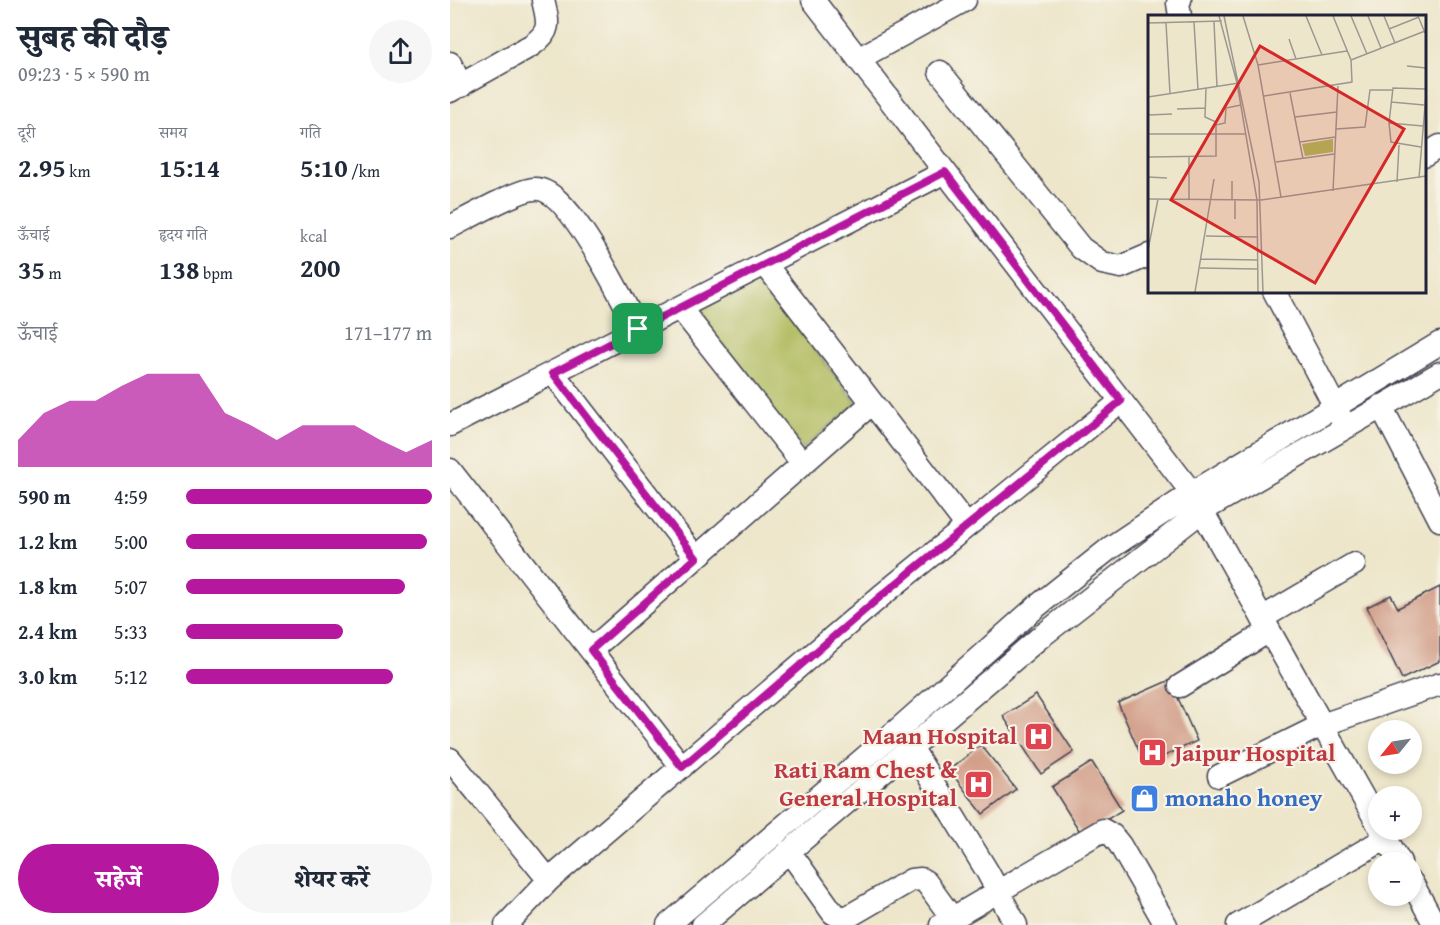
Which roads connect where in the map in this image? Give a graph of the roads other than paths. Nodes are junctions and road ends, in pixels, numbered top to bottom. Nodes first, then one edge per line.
1 (543, 0) edge
2 (813, 0) edge
3 (965, 0) edge
4 (1180, 0) edge
5 (1180, 15) edge
6 (858, 59) junction
7 (450, 63) edge
8 (940, 72) dead end
9 (455, 89) edge
10 (1440, 146) edge
11 (1425, 155) edge
12 (945, 172) junction
13 (450, 227) edge
14 (1148, 255) edge
15 (765, 264) junction
16 (1275, 292) edge
17 (680, 308) junction
18 (638, 329) junction
19 (1440, 343) edge
20 (553, 373) junction
21 (1440, 373) edge
22 (1121, 401) junction
23 (872, 403) junction
24 (1381, 406) junction
25 (1340, 417) junction
26 (450, 425) edge
27 (803, 464) junction
28 (450, 470) edge
29 (1197, 502) junction
30 (1440, 520) edge
31 (967, 526) junction
32 (696, 558) junction
33 (1354, 564) dead end
34 (1266, 625) junction
35 (591, 650) junction
36 (1440, 684) edge
37 (1179, 686) dead end
38 (1322, 725) junction
39 (911, 747) junction
40 (450, 759) edge
41 (682, 767) junction
42 (1219, 776) dead end
43 (1368, 806) edge
44 (1368, 840) edge
45 (789, 851) junction
46 (549, 880) junction
47 (997, 892) junction
48 (1422, 901) edge
49 (947, 921) edge
50 (678, 922) edge
51 (506, 925) edge
52 (703, 925) edge
53 (1016, 925) edge
54 (1166, 925) edge
55 (1238, 925) edge
56 (1435, 925) edge

1 - 9 street
2 - 6 street
3 - 6 street
4 - 5 street
6 - 12 street
7 - 9 street
8 - 14 street
10 - 11 street
12 - 15 street
12 - 22 street
13 - 18 street
15 - 17 street
15 - 23 street
16 - 25 street
17 - 18 street
17 - 27 street
18 - 20 street
19 - 25 street
20 - 26 street
20 - 32 street
21 - 24 street
22 - 29 street
22 - 31 street
23 - 27 street
23 - 31 street
24 - 25 street
24 - 30 street
25 - 29 street
27 - 32 street
28 - 35 street
29 - 34 street
29 - 39 street
29 - 50 street
31 - 41 street
32 - 35 street
33 - 34 street
34 - 37 street
34 - 38 street
35 - 41 street
36 - 38 street
38 - 42 street
38 - 43 street
39 - 45 street
39 - 47 street
40 - 46 street
41 - 46 street
44 - 55 street
45 - 49 street
45 - 52 street
46 - 51 street
47 - 49 street
47 - 53 street
47 - 54 street
48 - 56 street

